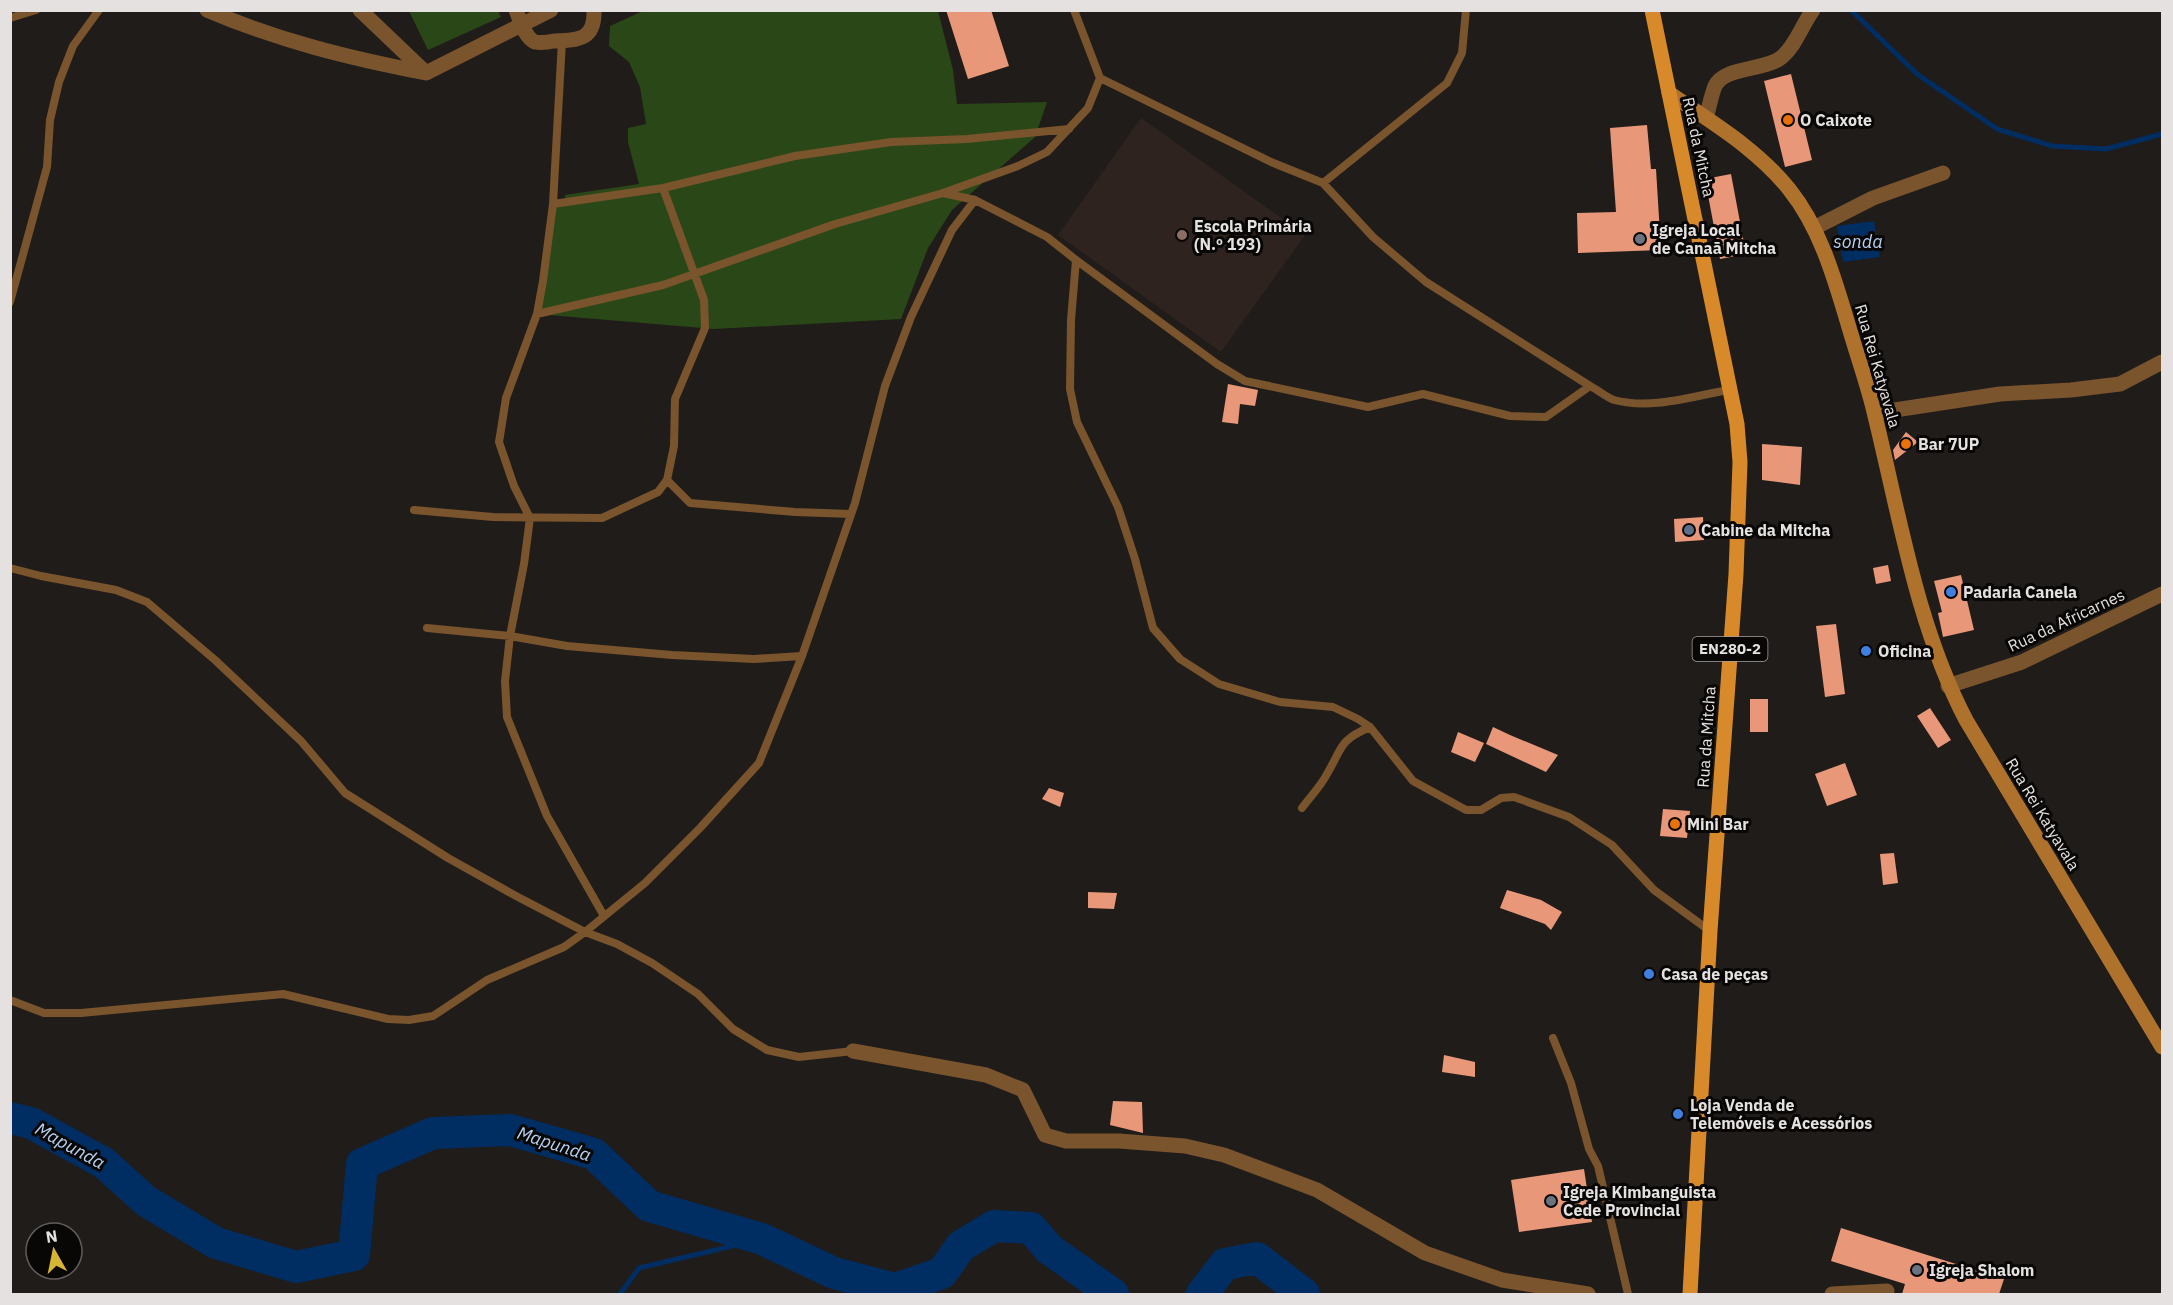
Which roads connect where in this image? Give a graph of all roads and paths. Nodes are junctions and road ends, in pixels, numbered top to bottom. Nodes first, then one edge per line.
1 (36, 10) edge
2 (99, 10) edge
3 (207, 10) edge
4 (360, 10) edge
5 (551, 10) edge
6 (594, 10) edge
7 (1074, 10) edge
8 (1466, 10) edge
9 (1652, 10) edge
10 (1808, 14) edge
11 (519, 17) edge
12 (10, 18) edge
13 (562, 41) junction
14 (426, 73) junction
15 (1100, 78) junction
16 (1669, 93) junction
17 (1706, 118) junction
18 (1069, 129) junction
19 (1943, 173) dead end
20 (1323, 183) junction
21 (663, 188) junction
22 (943, 193) junction
23 (975, 201) junction
24 (553, 204) junction
25 (1814, 228) junction
26 (1076, 260) junction
27 (695, 275) junction
28 (10, 302) edge
29 (537, 314) junction
30 (2163, 362) edge
31 (1590, 386) junction
32 (1729, 390) junction
33 (1875, 413) junction
34 (667, 480) junction
35 (414, 510) dead end
36 (851, 514) junction
37 (530, 518) junction
38 (10, 568) edge
39 (2163, 594) edge
40 (427, 628) dead end
41 (510, 636) junction
42 (802, 656) junction
43 (1948, 686) junction
44 (1370, 727) junction
45 (1302, 808) dead end
46 (604, 916) junction
47 (1710, 931) junction
48 (585, 932) junction
49 (10, 1000) edge
50 (1553, 1038) dead end
51 (2163, 1047) edge
52 (853, 1051) joint
53 (1887, 1291) dead end
54 (1588, 1294) edge
55 (1629, 1294) edge
56 (1690, 1294) edge
57 (1832, 1294) edge

1 - 12 lane
2 - 28 lane
3 - 14 street
4 - 14 street
5 - 11 street
6 - 13 street
7 - 15 lane
8 - 20 lane
9 - 16 main road, Rua da Mitcha / EN280-2
10 - 17 street
11 - 13 street
11 - 14 street
13 - 24 lane
15 - 18 lane
15 - 20 lane
16 - 17 main road, Rua Rei Katyavala
16 - 32 main road, Rua da Mitcha / EN280-2
17 - 25 main road, Rua Rei Katyavala
18 - 21 lane
18 - 22 lane
19 - 25 street
20 - 31 lane
21 - 24 lane
21 - 27 lane
22 - 23 lane
22 - 27 lane
23 - 26 lane
23 - 36 lane
24 - 29 lane
25 - 33 main road, Rua Rei Katyavala
26 - 31 lane
26 - 44 lane
27 - 29 lane
27 - 34 lane
29 - 37 lane
30 - 33 street
31 - 32 lane
32 - 47 main road, Rua da Mitcha / EN280-2
33 - 43 main road, Rua Rei Katyavala
34 - 36 lane
34 - 37 lane
35 - 37 lane
36 - 42 lane
37 - 41 lane
38 - 48 lane
39 - 43 street, Rua da Africarnes
40 - 41 lane
41 - 42 lane
41 - 46 lane
42 - 46 lane
43 - 51 main road, Rua Rei Katyavala
44 - 45 lane
44 - 47 lane
46 - 48 lane
47 - 56 main road, Rua da Mitcha / EN280-2
48 - 49 lane
48 - 52 lane
50 - 55 lane
52 - 54 street
53 - 57 street

